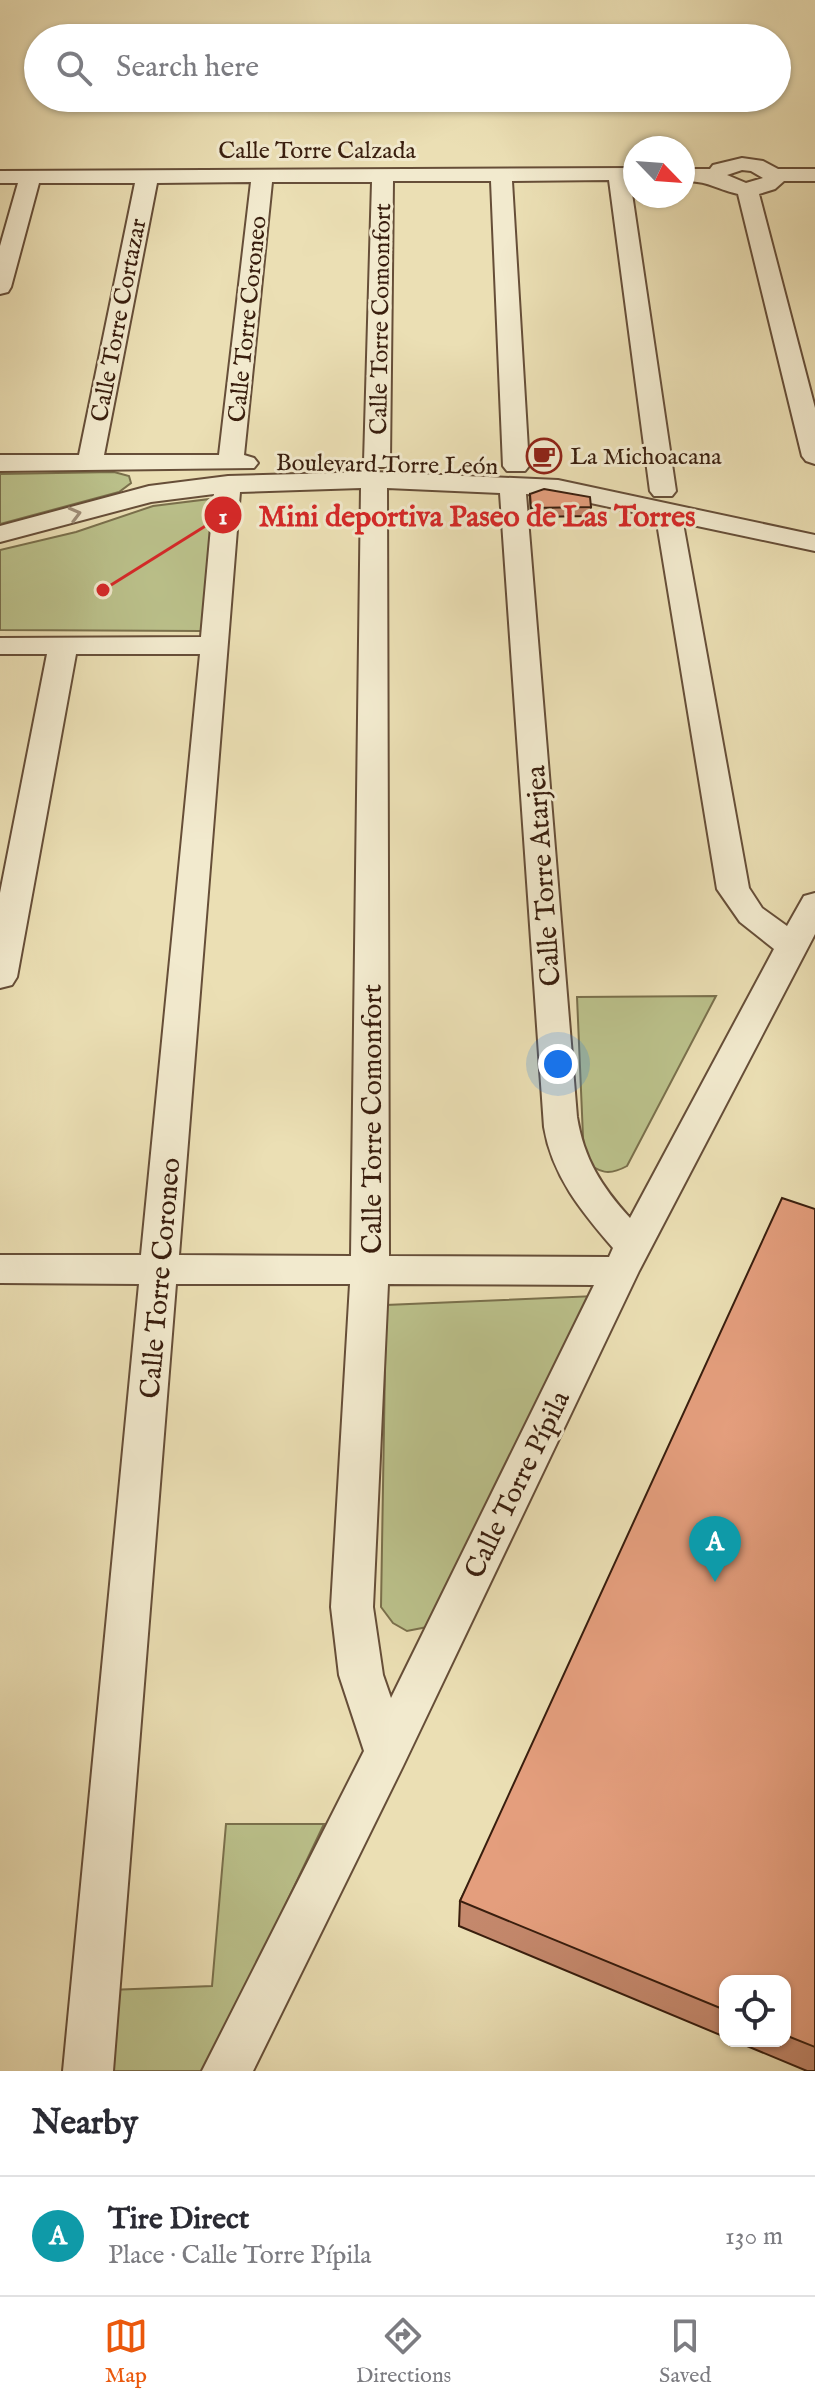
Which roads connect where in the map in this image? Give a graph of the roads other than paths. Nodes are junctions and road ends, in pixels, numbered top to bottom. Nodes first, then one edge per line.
1 (623, 174) edge
2 (383, 175) junction
3 (695, 175) edge
4 (716, 175) junction
5 (774, 175) junction
6 (815, 175) edge
7 (262, 176) junction
8 (501, 176) junction
9 (0, 177) edge
10 (30, 177) junction
11 (147, 177) junction
12 (747, 189) junction
13 (631, 208) edge
14 (0, 287) edge
15 (815, 456) edge
16 (0, 463) edge
17 (90, 464) junction
18 (151, 464) junction
19 (375, 471) junction
20 (230, 473) junction
21 (514, 475) junction
22 (149, 494) junction
23 (666, 501) junction
24 (815, 526) edge
25 (0, 534) edge
26 (815, 543) edge
27 (215, 645) junction
28 (0, 646) edge
29 (63, 646) junction
30 (815, 903) edge
31 (791, 945) junction
32 (0, 977) edge
33 (626, 1258) junction
34 (370, 1268) junction
35 (0, 1269) edge
36 (160, 1269) junction
37 (387, 1752) junction
38 (88, 2071) edge
39 (227, 2071) edge

1 - 8 street, Calle Torre Calzada
2 - 7 street, Calle Torre Calzada
2 - 8 street, Calle Torre Calzada
2 - 19 street, Calle Torre Comonfort
3 - 4 street
4 - 5 street
4 - 12 street
5 - 6 street
5 - 12 street
7 - 11 street, Calle Torre Calzada
7 - 20 street, Calle Torre Coroneo
8 - 21 street, Calle Torre Atarjea
9 - 10 street, Calle Torre Calzada
10 - 11 street, Calle Torre Calzada
10 - 14 street
11 - 17 street, Calle Torre Cortazar
12 - 15 street
13 - 23 street
16 - 17 street, Boulevard Torre León
17 - 18 street, Boulevard Torre León
18 - 20 street, Boulevard Torre León
18 - 22 street
19 - 20 street, Boulevard Torre León
19 - 21 street, Boulevard Torre León
19 - 34 street, Calle Torre Comonfort
20 - 22 street, Boulevard Torre León
20 - 27 street, Calle Torre Coroneo
21 - 23 street, Boulevard Torre León
21 - 33 street, Calle Torre Atarjea
25 -> 22 street, Boulevard Torre León
23 - 24 street, Boulevard Torre León
23 - 26 street, Boulevard Torre León
23 - 31 street
27 - 29 street
27 - 36 street, Calle Torre Coroneo
28 - 29 street
29 - 32 street
30 - 31 street, Calle Torre Pípila
31 - 33 street, Calle Torre Pípila
33 - 34 street
33 - 37 street, Calle Torre Pípila
34 - 36 street
34 - 37 street, Calle Torre Comonfort
35 - 36 street
36 - 38 street, Calle Torre Coroneo
37 - 39 street, Calle Torre Pípila

